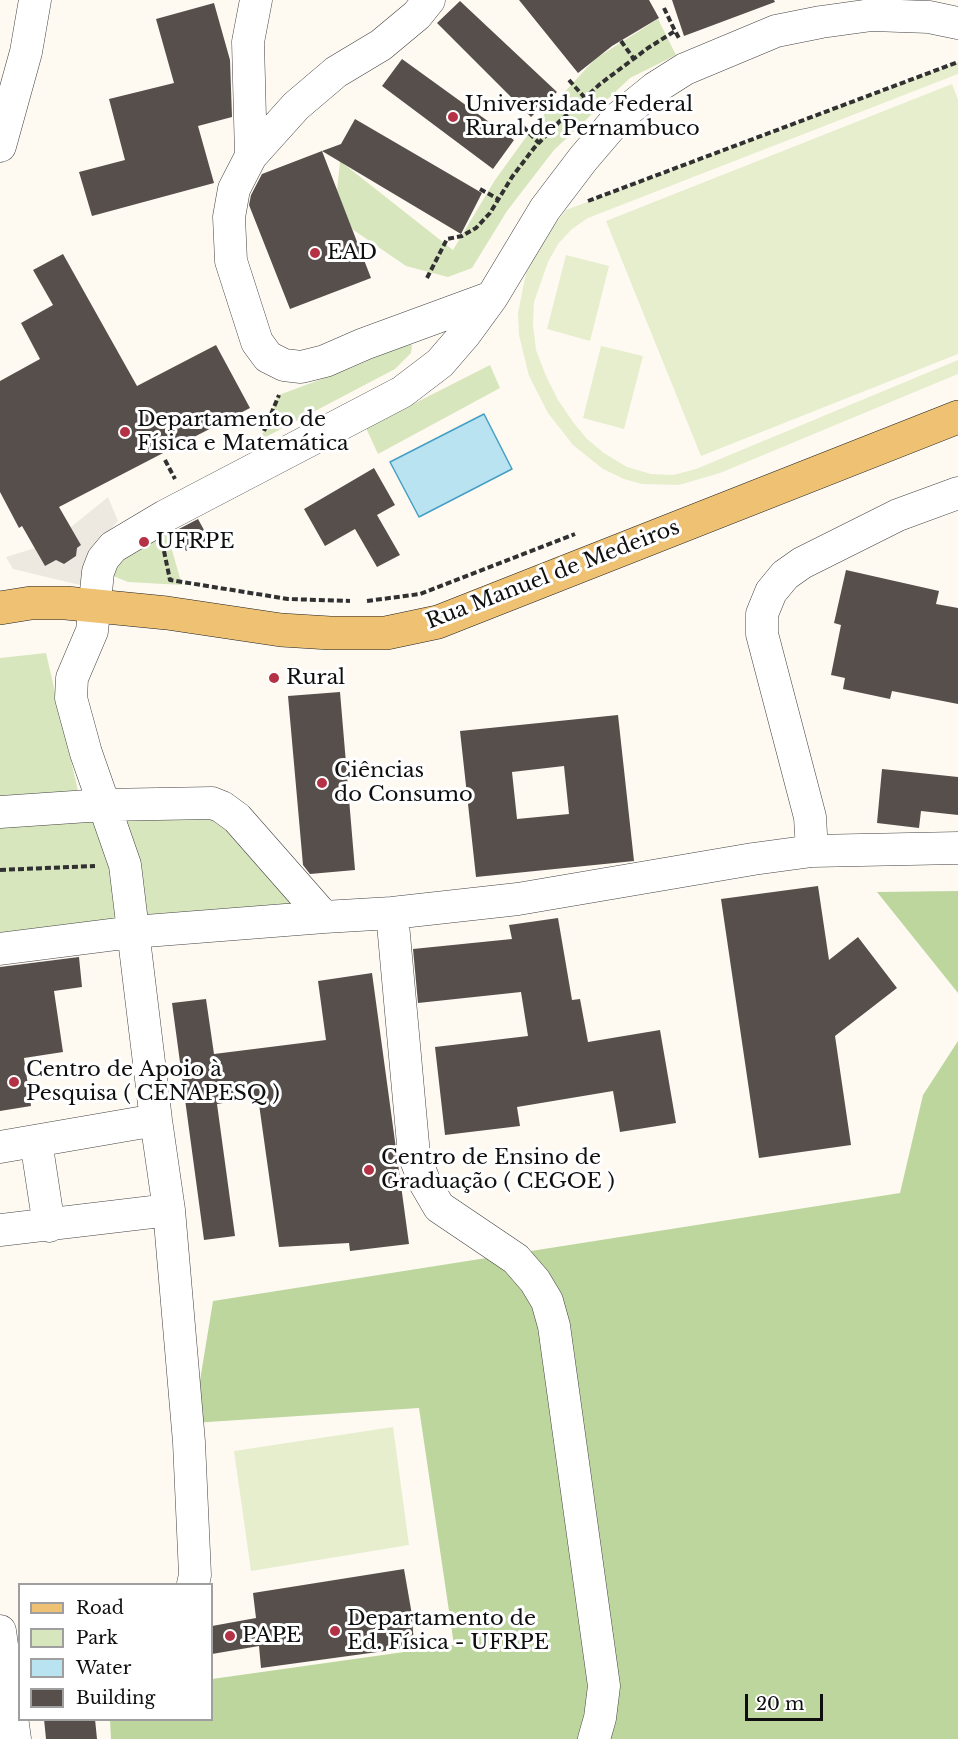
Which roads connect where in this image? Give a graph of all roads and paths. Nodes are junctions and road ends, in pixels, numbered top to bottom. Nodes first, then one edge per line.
1 (35, 0) edge
2 (256, 0) edge
3 (429, 0) edge
4 (664, 8) dead end
5 (958, 22) edge
6 (675, 31) junction
7 (621, 41) dead end
8 (634, 58) junction
9 (958, 62) edge
10 (687, 64) junction
11 (569, 80) dead end
12 (585, 98) junction
13 (523, 127) dead end
14 (539, 143) junction
15 (0, 146) edge
16 (251, 156) junction
17 (480, 189) dead end
18 (498, 199) junction
19 (586, 202) dead end
20 (427, 278) dead end
21 (492, 297) junction
22 (279, 395) dead end
23 (958, 417) edge
24 (260, 440) dead end
25 (165, 460) dead end
26 (177, 482) dead end
27 (958, 493) edge
28 (575, 534) dead end
29 (163, 550) dead end
30 (354, 601) dead end
31 (365, 602) dead end
32 (94, 604) junction
33 (0, 608) edge
34 (103, 805) junction
35 (0, 812) edge
36 (958, 848) edge
37 (812, 851) junction
38 (124, 866) junction
39 (0, 870) edge
40 (392, 913) junction
41 (324, 917) junction
42 (133, 932) junction
43 (0, 949) edge
44 (156, 1120) junction
45 (36, 1141) junction
46 (0, 1147) edge
47 (169, 1210) junction
48 (49, 1226) junction
49 (0, 1230) edge
50 (193, 1583) edge
51 (18, 1629) edge
52 (0, 1631) edge
53 (15, 1739) edge
54 (594, 1739) edge

1 - 15 street
2 - 16 street
3 - 16 street
4 - 6 path
5 - 10 street
6 - 8 path
6 - 10 path
7 - 8 path
8 - 12 path
9 - 19 path
10 - 21 street
11 - 12 path
12 - 14 path
13 - 14 path
14 - 18 path
16 - 21 street
17 - 18 path
18 - 20 path
21 - 32 street
22 - 24 path
23 - 32 main road, Rua Manuel de Medeiros
25 - 26 path
27 - 37 street
28 - 31 path
29 - 30 path
32 - 33 main road, Rua Manuel de Medeiros
32 - 34 street
34 - 35 street
34 - 38 street
34 - 41 street
36 - 37 street
37 - 40 street
38 - 39 path
38 - 42 street
40 - 41 street
40 - 54 street
41 - 42 street
42 - 43 street
42 - 44 street
44 - 45 street
44 - 47 street
45 - 46 street
45 - 48 street
47 - 48 street
47 - 50 street
48 - 49 street
51 - 52 street
52 - 53 street

